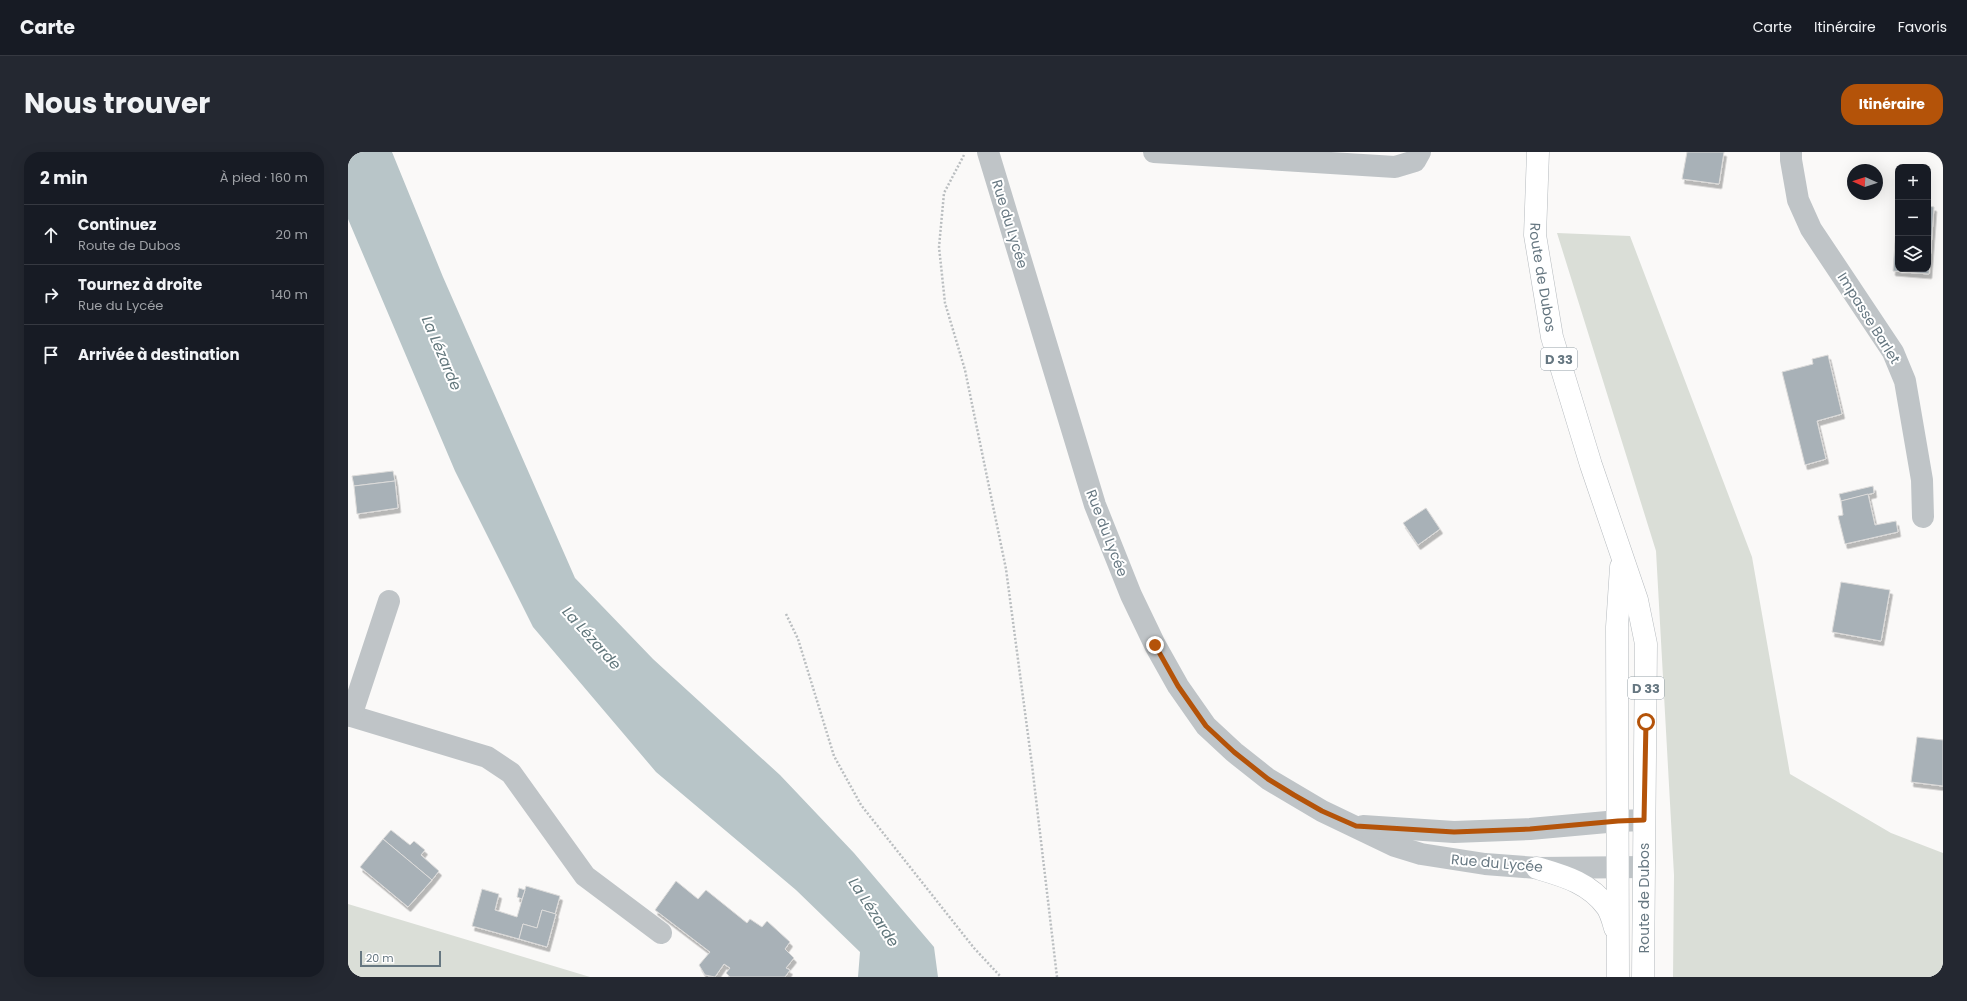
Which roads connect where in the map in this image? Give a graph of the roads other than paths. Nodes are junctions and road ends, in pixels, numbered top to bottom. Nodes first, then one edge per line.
1 (988, 152) edge
2 (1154, 152) edge
3 (1420, 152) edge
4 (1538, 152) edge
5 (1791, 152) edge
6 (1205, 154) edge
7 (1312, 157) edge
8 (1923, 517) dead end
9 (1622, 560) junction
10 (389, 601) dead end
11 (350, 716) edge
12 (1644, 820) junction
13 (1618, 821) junction
14 (1356, 826) junction
15 (1644, 867) junction
16 (1537, 868) junction
17 (1618, 868) junction
18 (660, 933) dead end
19 (1618, 936) junction
20 (1618, 977) edge
21 (1643, 977) edge

1 - 14 street, Rue du Lycée
2 - 6 street
3 - 7 street
4 - 9 main road, Route de Dubos / D 33
5 - 8 street, Impasse Barlet
6 - 7 street
9 - 12 main road, Route de Dubos / D 33
9 - 13 main road, Route de Dubos / D 33
10 - 11 street
11 - 18 street
12 - 13 street, Rue du Lycée
12 - 15 main road, Route de Dubos / D 33
13 - 14 street, Rue du Lycée
13 - 17 main road, Route de Dubos / D 33
14 - 16 street, Rue du Lycée
15 - 17 street, Rue du Lycée
15 - 21 main road, Route de Dubos / D 33
16 - 17 street, Rue du Lycée
16 - 19 main road
17 - 19 main road, Route de Dubos / D 33
19 - 20 main road, Route de Dubos / D 33

